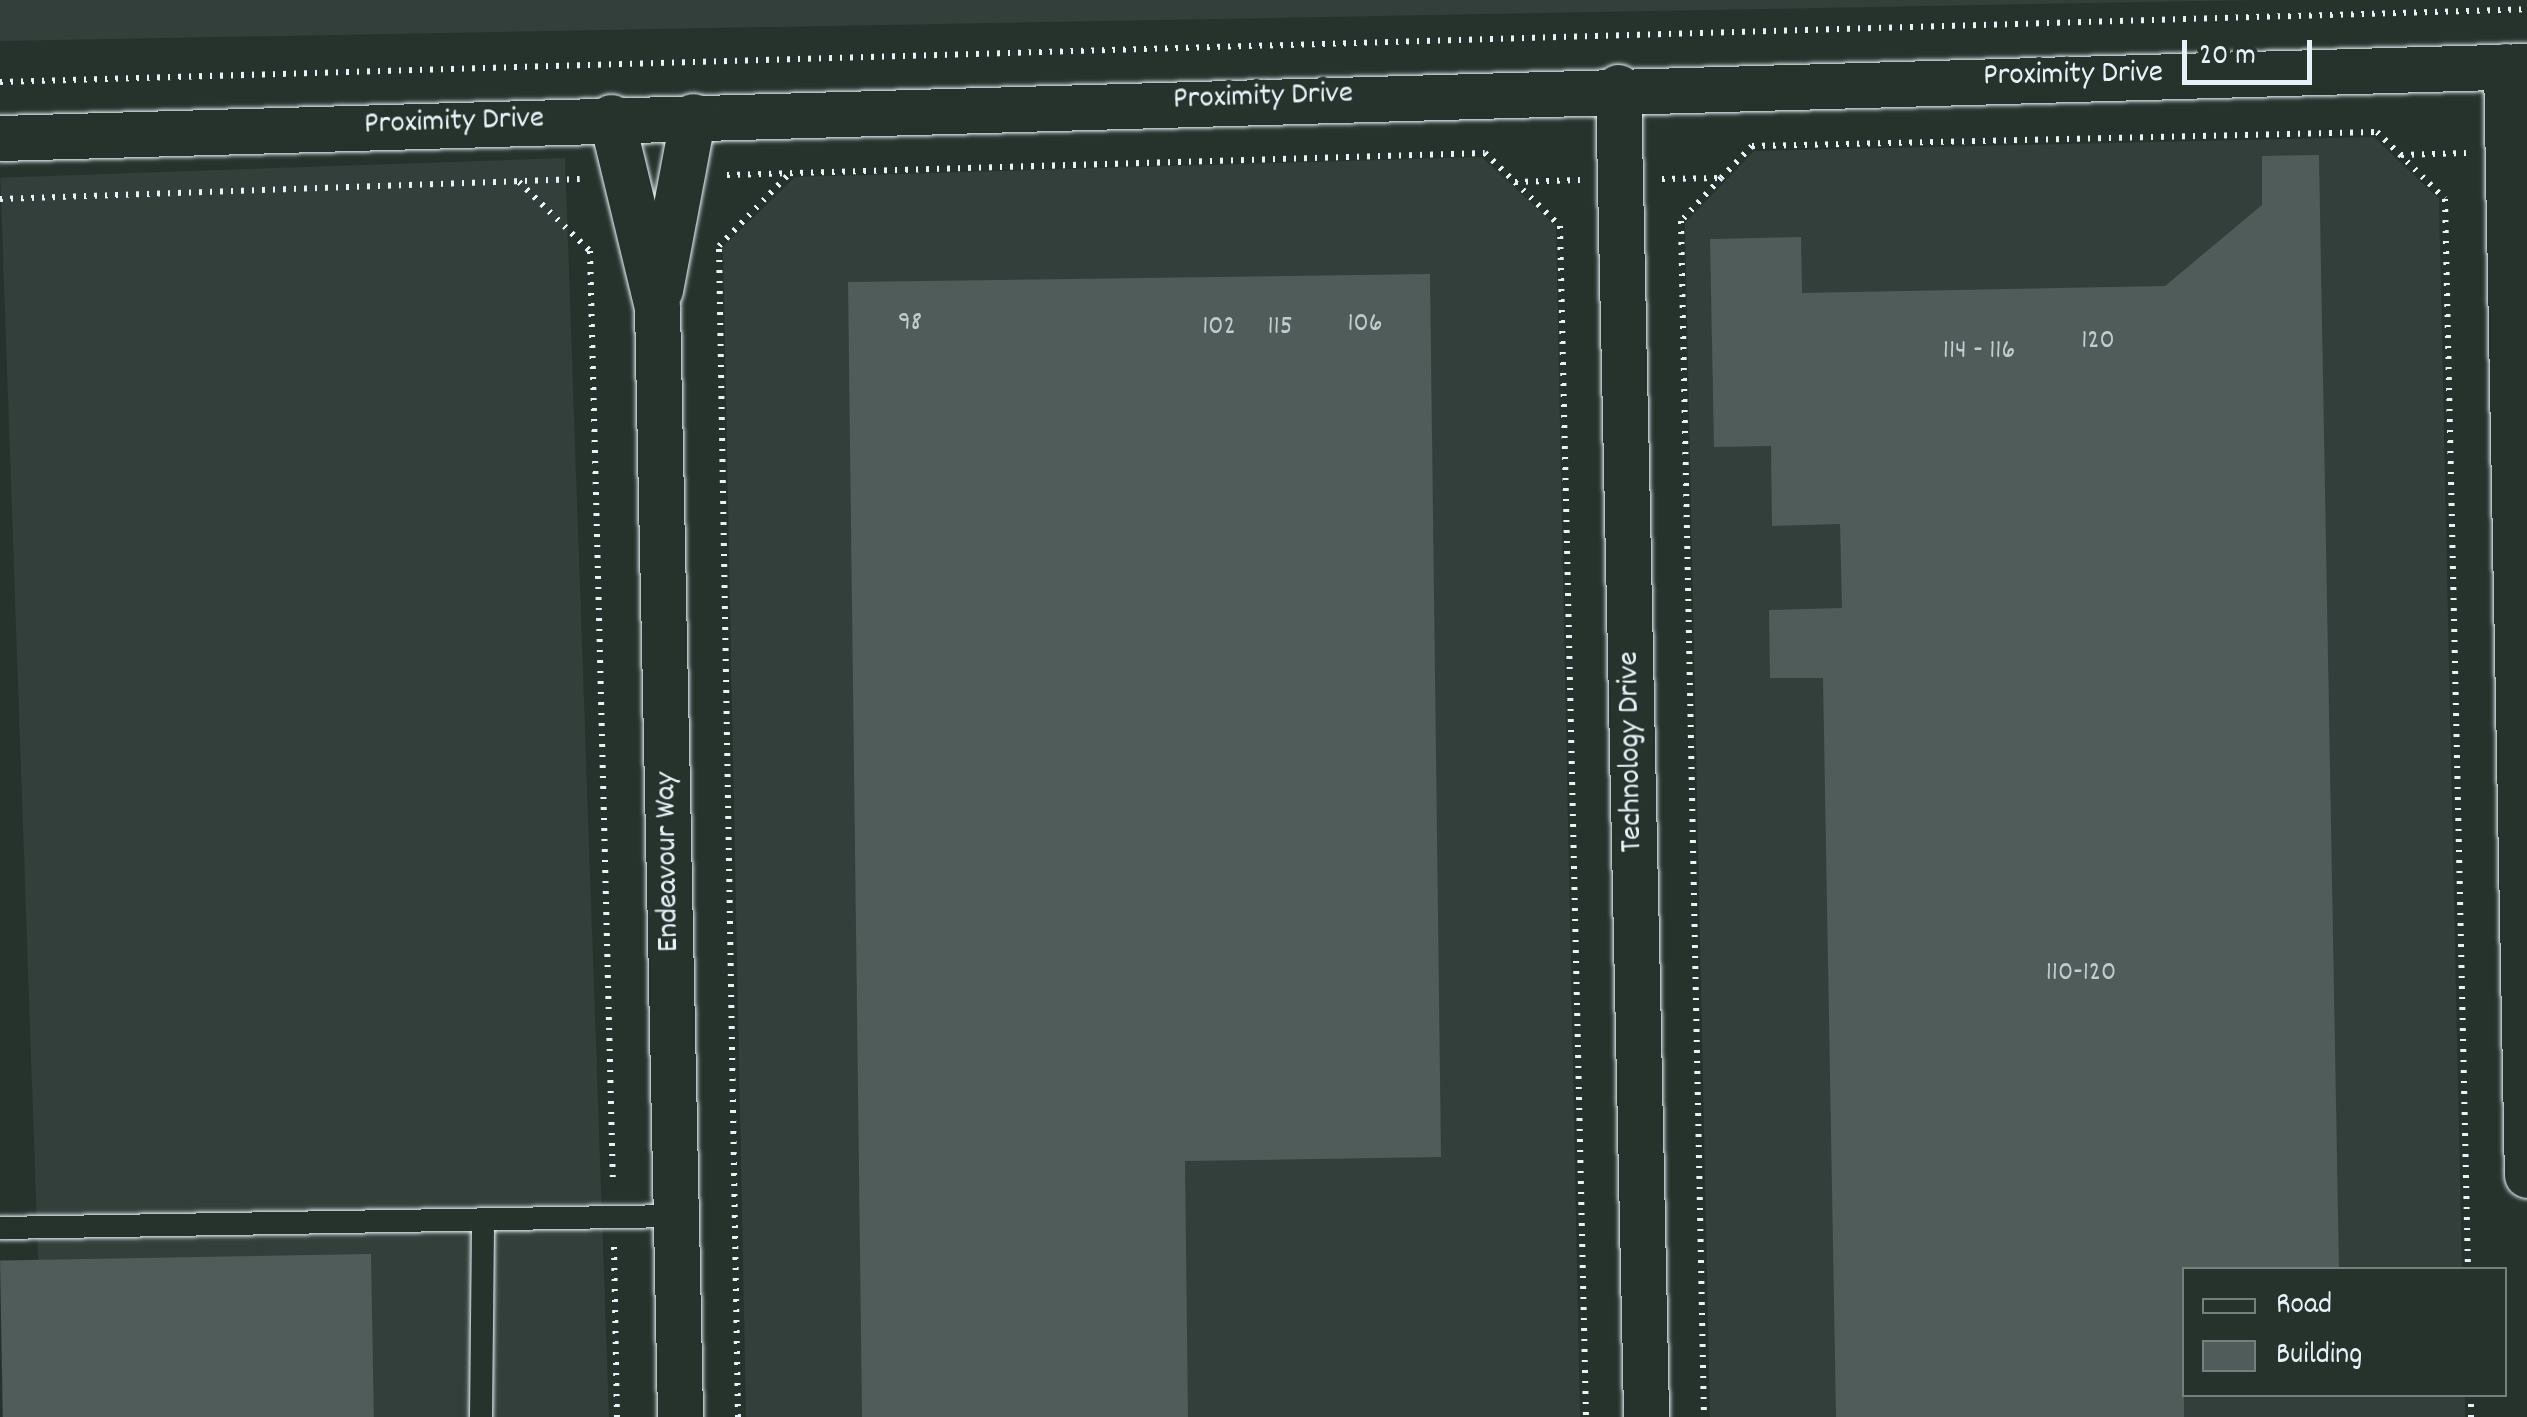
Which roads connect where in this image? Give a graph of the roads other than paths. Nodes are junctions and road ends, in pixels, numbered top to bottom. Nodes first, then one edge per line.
1 (2516, 66) edge
2 (1618, 87) junction
3 (693, 116) junction
4 (611, 118) junction
5 (0, 138) edge
6 (657, 307) junction
7 (2527, 1175) edge
8 (676, 1216) junction
9 (483, 1219) junction
10 (0, 1228) edge
11 (481, 1417) edge
12 (680, 1417) edge
13 (1646, 1417) edge

1 - 2 street, Proximity Drive
1 - 7 street
2 - 3 street, Proximity Drive
2 - 13 street, Technology Drive
3 - 4 street, Proximity Drive
3 - 6 street, Endeavour Way
4 - 5 street, Proximity Drive
4 - 6 street, Endeavour Way
6 - 8 street, Endeavour Way
8 - 9 lane
8 - 12 street, Endeavour Way
9 - 10 lane
9 - 11 lane

